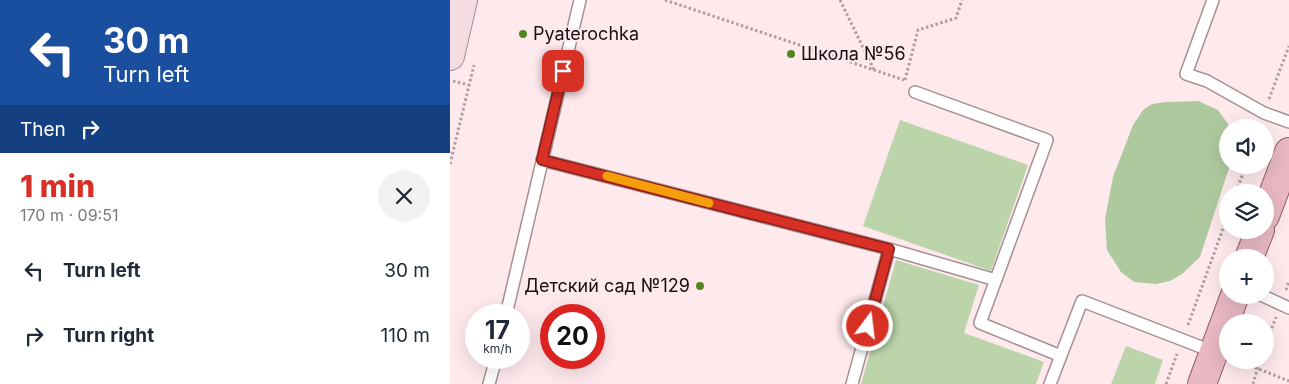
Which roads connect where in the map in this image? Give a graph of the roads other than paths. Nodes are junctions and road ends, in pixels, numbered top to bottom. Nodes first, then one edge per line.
1 (463, 0) edge
2 (580, 0) edge
3 (1213, 0) edge
4 (463, 56) edge
5 (915, 92) road end
6 (1289, 122) edge
7 (1289, 152) edge
8 (542, 160) junction
9 (1274, 192) edge
10 (889, 249) junction
11 (996, 280) junction
12 (1274, 301) edge
13 (509, 304) edge
14 (1289, 308) edge
15 (1219, 354) edge
16 (1061, 356) junction
17 (1219, 362) edge
18 (493, 369) edge
19 (489, 384) edge
20 (852, 384) edge
21 (1050, 384) edge
22 (1202, 384) edge

1 - 4 main road
2 - 8 lane
3 - 6 lane
5 - 11 lane
7 - 9 main road
8 - 10 lane
8 - 13 lane
10 - 11 lane
10 - 20 lane
11 - 16 lane
12 - 14 lane
15 - 16 lane
16 - 21 lane
17 - 22 main road
18 - 19 lane

